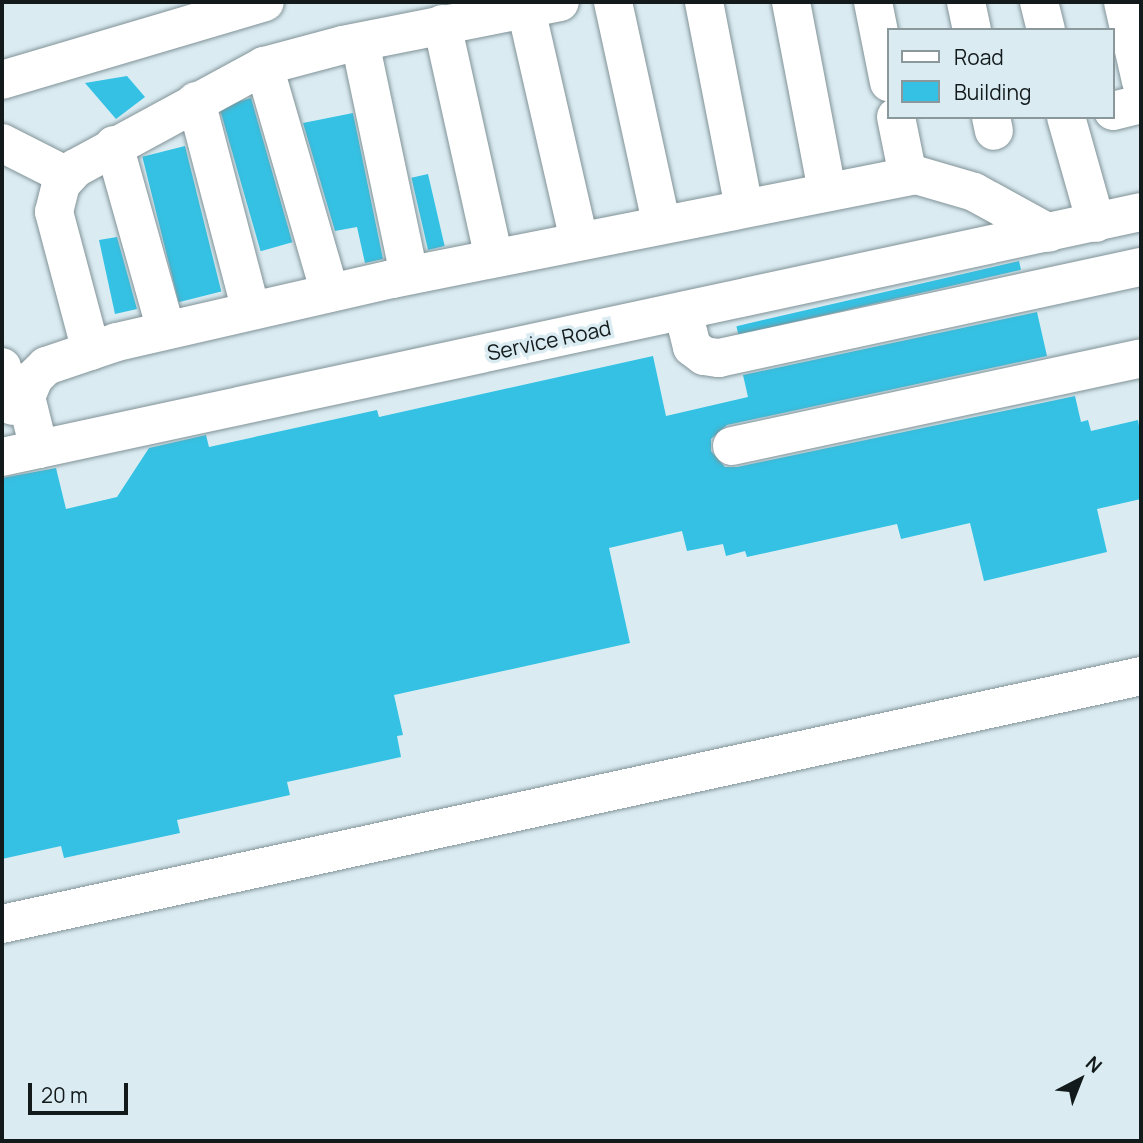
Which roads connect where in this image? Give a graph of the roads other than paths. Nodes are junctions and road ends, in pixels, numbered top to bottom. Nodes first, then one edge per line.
1 (265, 2) edge
2 (613, 2) edge
3 (704, 2) edge
4 (791, 2) edge
5 (873, 2) edge
6 (966, 2) edge
7 (1039, 2) edge
8 (1123, 2) edge
9 (543, 5) edge
10 (442, 24) junction
11 (972, 28) edge
12 (1046, 28) edge
13 (360, 41) junction
14 (264, 66) junction
15 (888, 77) edge
16 (2, 80) edge
17 (1141, 81) edge
18 (195, 101) junction
19 (1141, 104) edge
20 (1115, 110) edge
21 (896, 119) edge
22 (1067, 119) edge
23 (2, 143) edge
24 (114, 145) junction
25 (67, 176) junction
26 (908, 176) junction
27 (827, 191) junction
28 (744, 207) junction
29 (661, 223) junction
30 (1096, 223) junction
31 (1139, 225) edge
32 (1049, 233) junction
33 (579, 240) junction
34 (494, 258) junction
35 (1141, 267) edge
36 (409, 275) junction
37 (330, 293) junction
38 (251, 310) junction
39 (683, 311) junction
40 (166, 330) junction
41 (91, 351) junction
42 (1141, 358) edge
43 (2, 367) edge
44 (14, 406) edge
45 (732, 446) dead end
46 (40, 449) junction
47 (2, 457) edge
48 (1141, 676) edge
49 (2, 924) edge

1 - 16 street
2 - 29 street
3 - 28 street
4 - 27 street
5 - 15 street
6 - 11 street
7 - 12 street
8 - 17 street
9 - 10 street
9 - 33 street
10 - 13 street
10 - 34 street
13 - 14 street
13 - 36 street
14 - 18 street
14 - 37 street
18 - 24 street
18 - 38 street
19 - 20 street
21 - 26 street
22 - 30 street
23 - 25 street
24 - 25 street
24 - 40 street
25 - 41 street
26 - 27 street
26 - 32 street
27 - 28 street
28 - 29 street
29 - 33 street
30 - 31 street, Service Road
30 - 32 street, Service Road
32 - 39 street, Service Road
33 - 34 street
34 - 36 street
35 - 39 street
36 - 37 street
37 - 38 street
38 - 40 street
39 - 46 street, Service Road
40 - 41 street
41 - 44 street
42 - 45 street
43 - 44 street
44 - 46 street
46 - 47 street, Service Road
48 - 49 street

